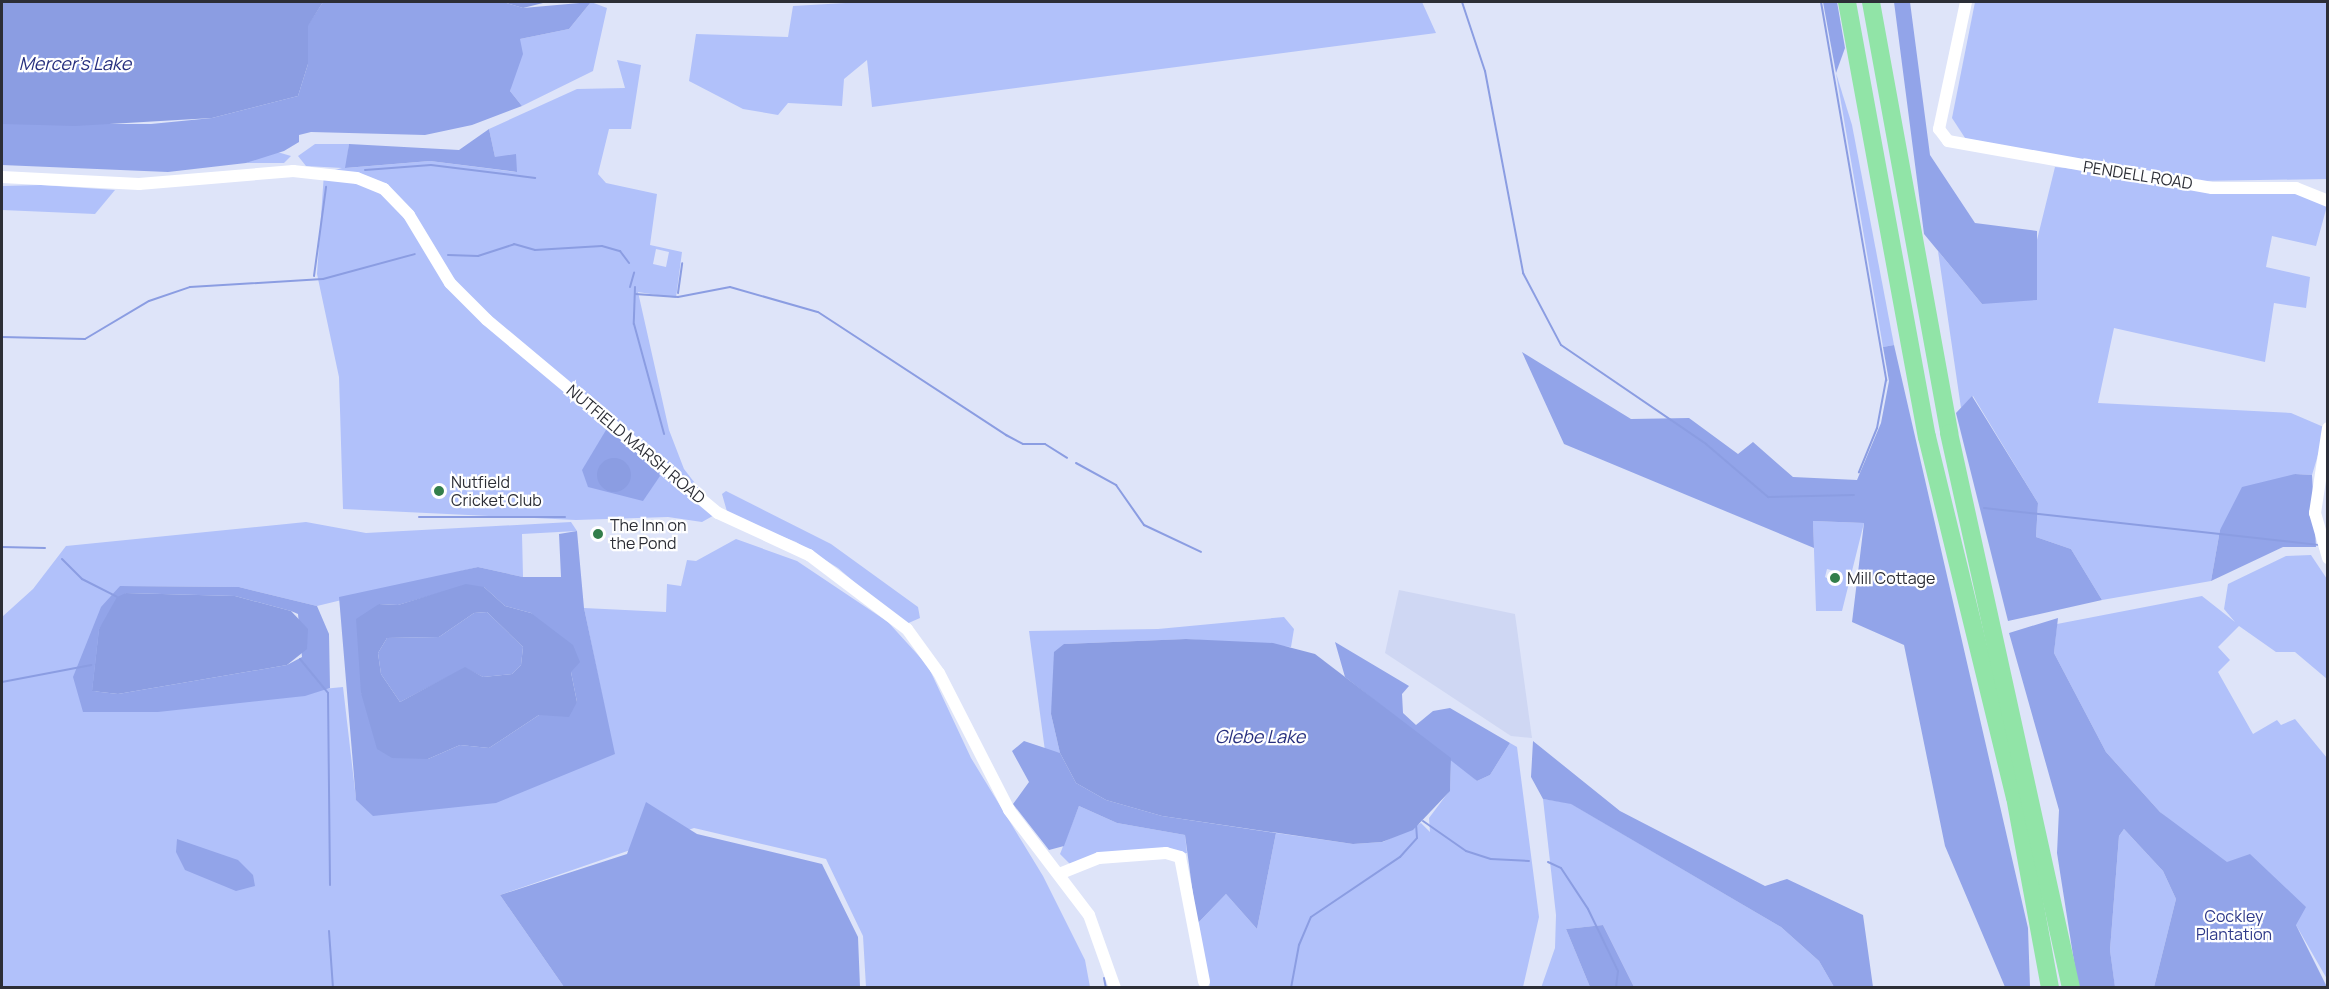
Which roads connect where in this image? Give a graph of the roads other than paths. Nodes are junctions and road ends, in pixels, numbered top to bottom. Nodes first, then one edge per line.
1 (1847, 2) edge
2 (1871, 2) edge
3 (1966, 2) edge
4 (2, 177) edge
5 (2328, 201) edge
6 (2328, 428) edge
7 (2328, 558) edge
8 (1059, 873) junction
9 (1204, 982) dead end
10 (1115, 987) edge
11 (2050, 987) edge
12 (2071, 987) edge

1 - 11 highway
2 - 12 highway
3 - 5 street, PENDELL ROAD
4 - 8 street, NUTFIELD MARSH ROAD
6 - 7 street
8 - 9 street
8 - 10 street, NUTFIELD MARSH ROAD

